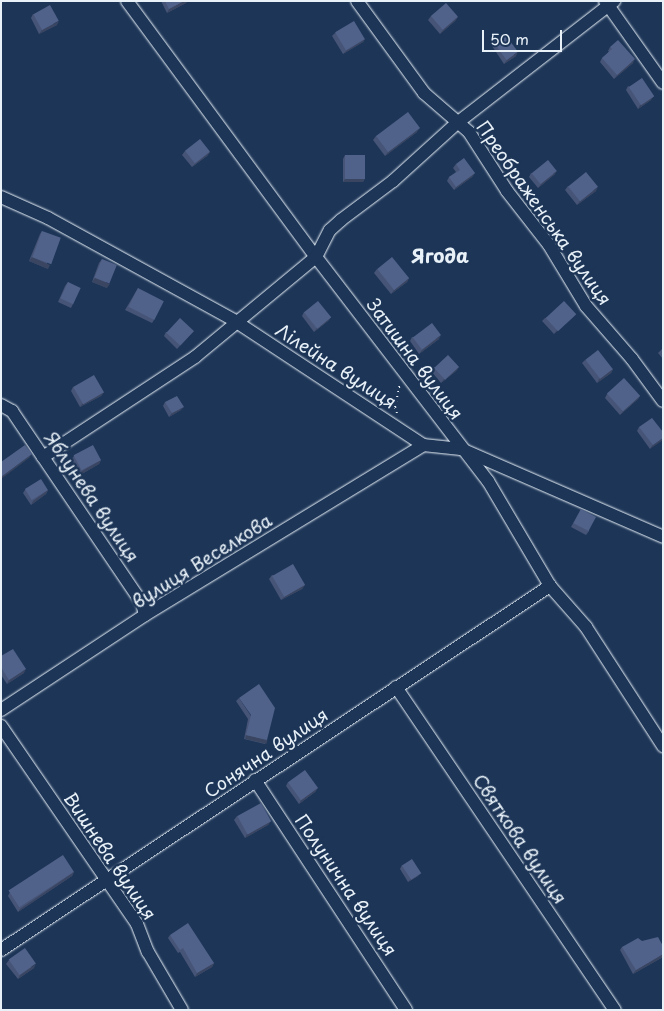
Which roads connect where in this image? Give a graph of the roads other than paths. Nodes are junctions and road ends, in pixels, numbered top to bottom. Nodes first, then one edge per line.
1 (127, 1) edge
2 (356, 1) edge
3 (609, 3) edge
4 (663, 83) edge
5 (457, 123) junction
6 (1, 197) edge
7 (316, 257) junction
8 (235, 321) junction
9 (663, 401) edge
10 (1, 405) edge
11 (423, 444) junction
12 (461, 449) junction
13 (43, 457) junction
14 (663, 537) edge
15 (550, 586) junction
16 (145, 616) junction
17 (396, 687) junction
18 (1, 710) edge
19 (1, 726) edge
20 (663, 746) edge
21 (255, 780) junction
22 (105, 881) junction
23 (1, 950) edge
24 (182, 1010) edge
25 (406, 1010) edge
26 (615, 1010) edge

1 - 7 street, Затишна вулиця
2 - 5 street, Преображенська вулиця
3 - 4 street
3 - 5 street
5 - 7 street
5 - 9 street, Преображенська вулиця
6 - 8 street, Лілейна вулиця
7 - 8 street
7 - 12 street, Затишна вулиця
8 - 11 street, Лілейна вулиця
8 - 13 street
10 - 13 street, Яблунева вулиця
11 - 12 street, Лілейна вулиця
11 - 16 street, вулиця Веселкова
12 - 14 street, Лілейна вулиця
12 - 15 street, Затишна вулиця
13 - 16 street, Яблунева вулиця
15 - 17 street, Сонячна вулиця
15 - 20 street, Затишна вулиця
16 - 18 street, вулиця Веселкова
17 - 21 street, Сонячна вулиця
17 - 26 street, Святкова вулиця
19 - 22 street, Вишнева вулиця
21 - 22 street, Сонячна вулиця
21 - 25 street, Полунична вулиця
22 - 23 street, Сонячна вулиця
22 - 24 street, Вишнева вулиця

